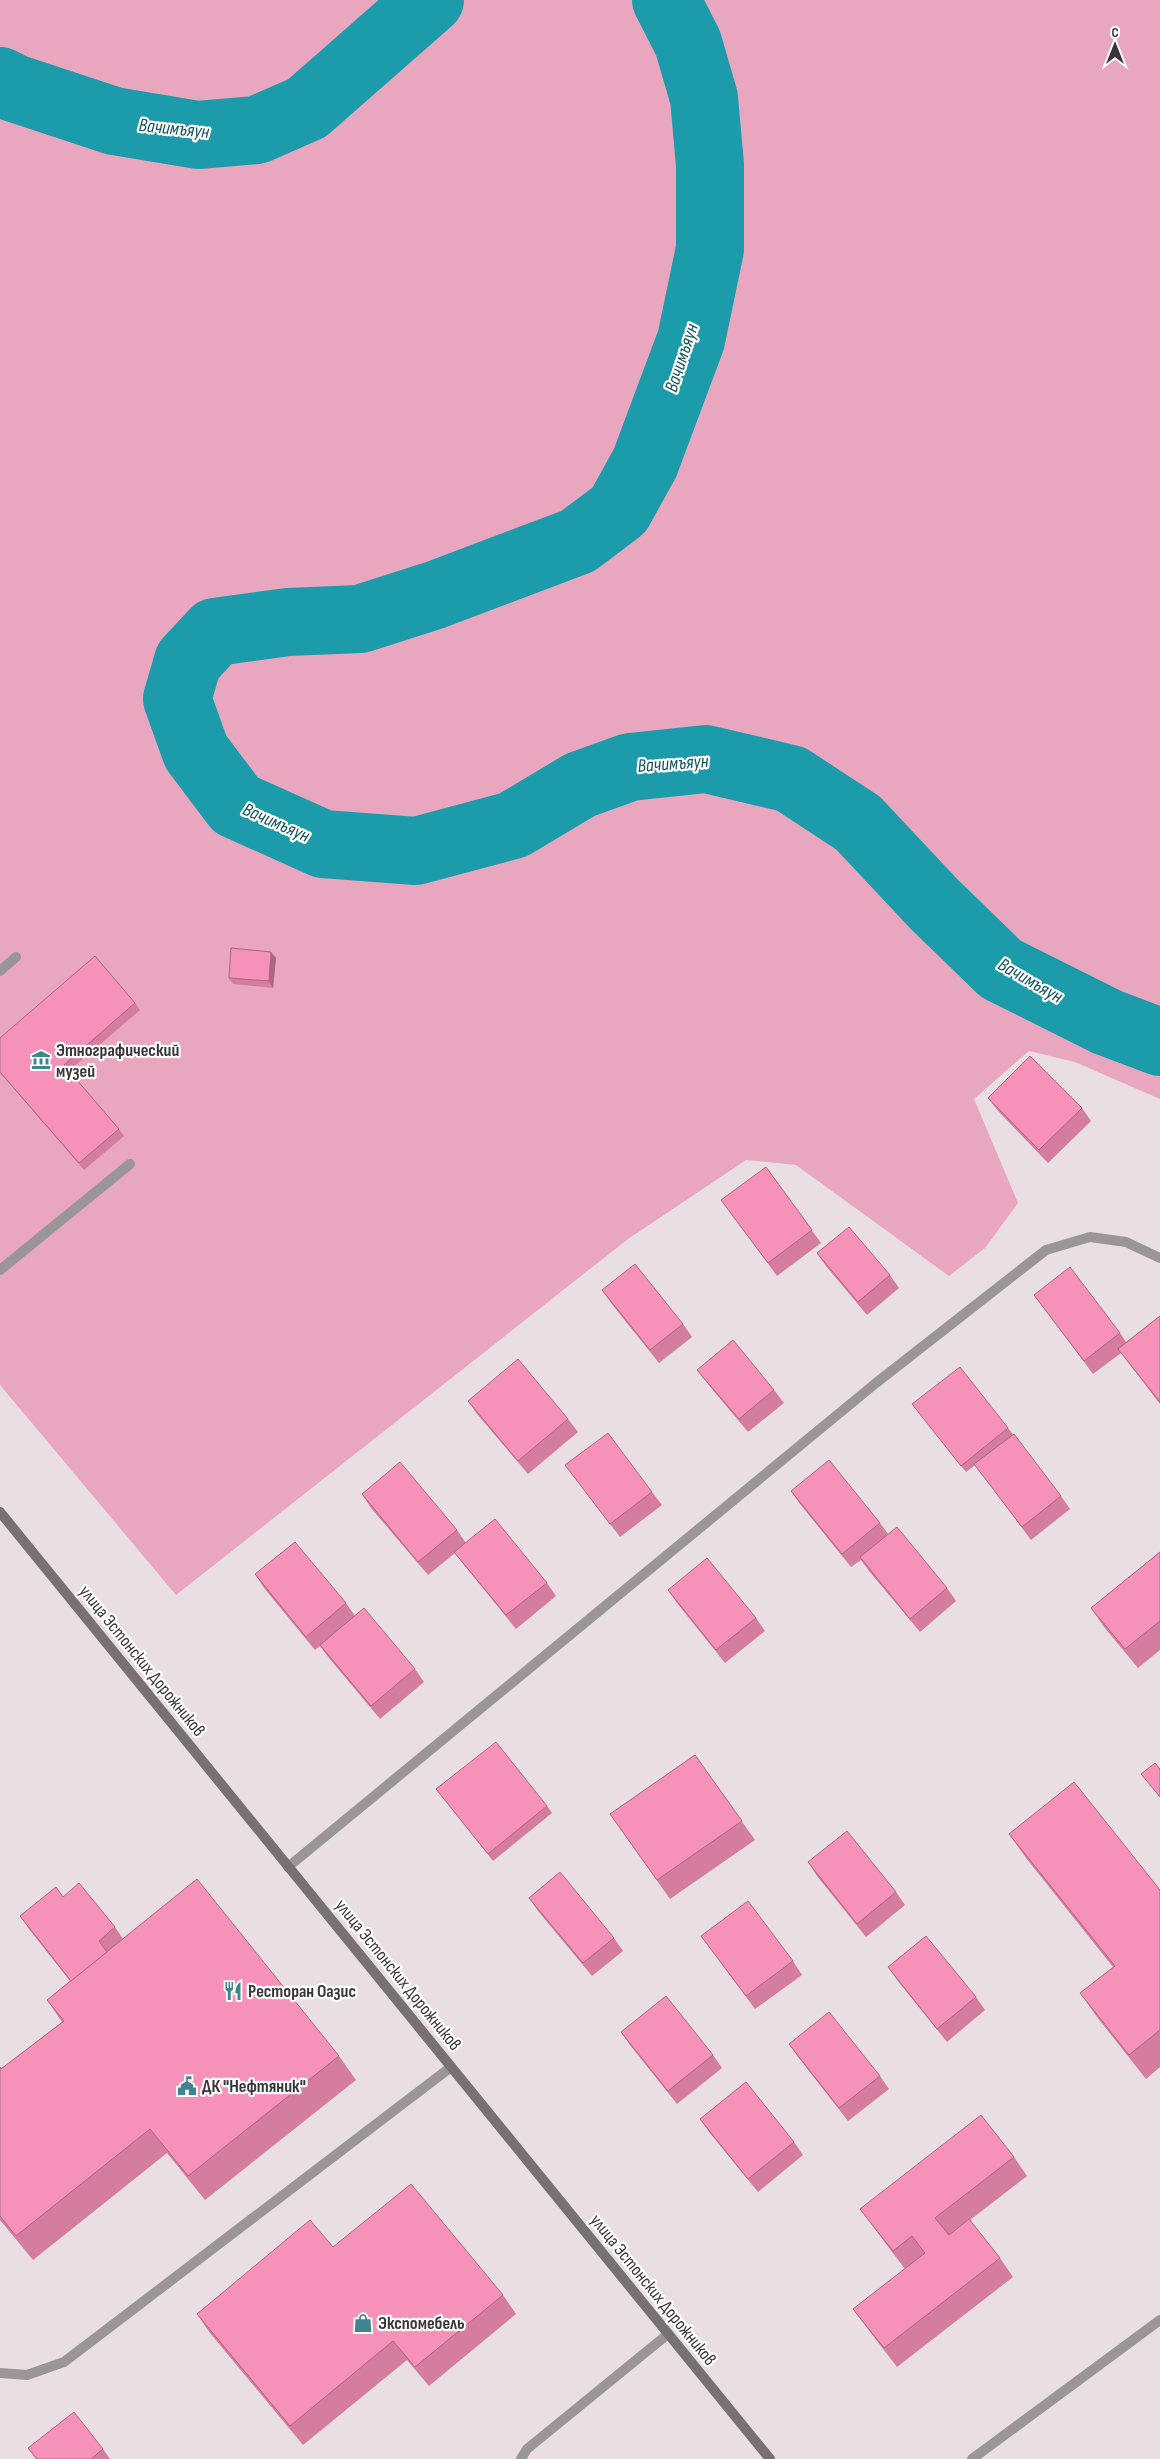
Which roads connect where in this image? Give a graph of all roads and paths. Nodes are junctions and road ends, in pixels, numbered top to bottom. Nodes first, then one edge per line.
1 (16, 957) dead end
2 (0, 970) edge
3 (130, 1164) dead end
4 (1160, 1258) edge
5 (0, 1270) edge
6 (0, 1512) edge
7 (288, 1867) junction
8 (451, 2067) junction
9 (1160, 2320) edge
10 (668, 2334) junction
11 (0, 2374) edge
12 (520, 2459) edge
13 (770, 2459) edge
14 (972, 2459) edge

1 - 2 street
3 - 5 street
4 - 7 street
6 - 7 main road, улица Эстонских Дорожников
7 - 8 main road, улица Эстонских Дорожников
8 - 10 main road, улица Эстонских Дорожников
8 - 11 street
9 - 14 street
10 - 12 street
10 - 13 main road, улица Эстонских Дорожников

